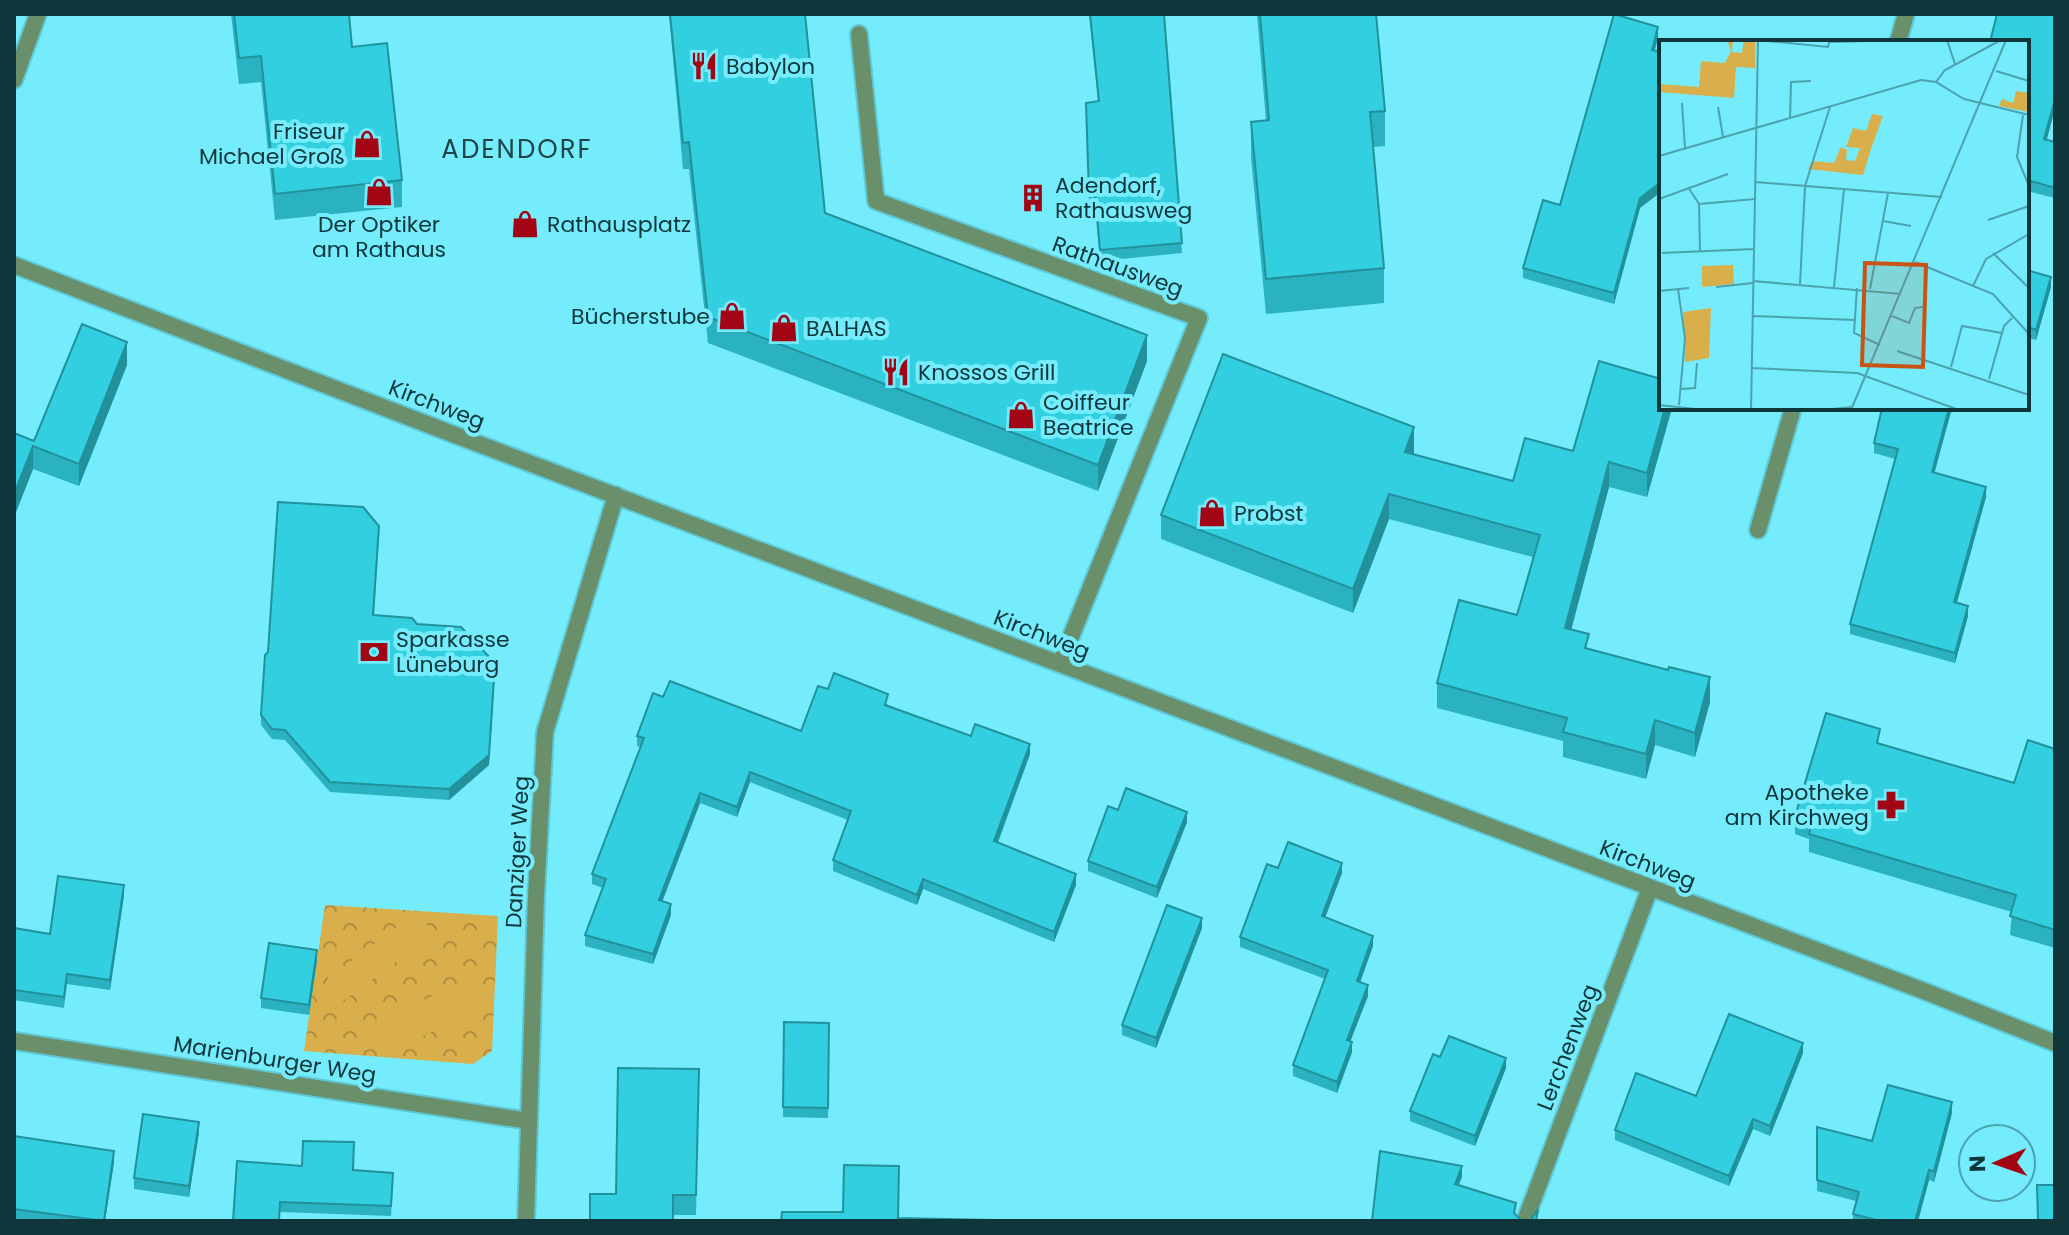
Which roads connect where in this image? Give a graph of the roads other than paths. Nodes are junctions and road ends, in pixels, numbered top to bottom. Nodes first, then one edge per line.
1 (38, 14) edge
2 (1906, 14) edge
3 (859, 34) dead end
4 (1899, 40) edge
5 (14, 80) edge
6 (14, 265) edge
7 (1792, 410) edge
8 (616, 495) junction
9 (1758, 530) dead end
10 (1060, 664) junction
11 (1650, 888) junction
12 (14, 1041) edge
13 (2055, 1043) edge
14 (529, 1121) junction
15 (526, 1221) edge
16 (1525, 1221) edge

1 - 5 street
2 - 4 street
3 - 10 street, Rathausweg
6 - 8 street, Kirchweg
7 - 9 street
8 - 10 street, Kirchweg
8 - 14 street, Danziger Weg
10 - 11 street, Kirchweg
11 - 13 street, Kirchweg
11 - 16 street, Lerchenweg
12 - 14 street, Marienburger Weg
14 - 15 street, Danziger Weg

